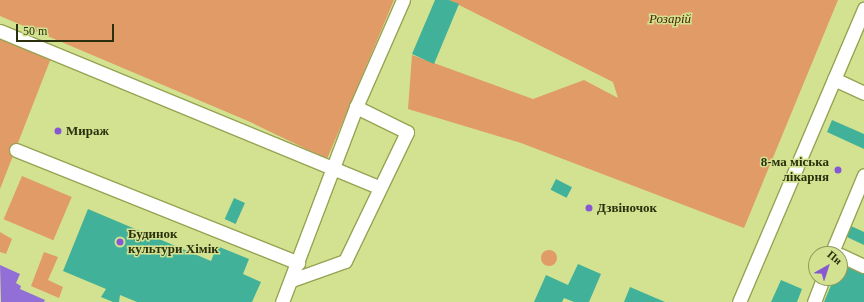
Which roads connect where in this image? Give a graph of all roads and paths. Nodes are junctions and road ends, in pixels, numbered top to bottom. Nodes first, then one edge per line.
1 (403, 0) edge
2 (864, 9) edge
3 (0, 31) edge
4 (834, 79) junction
5 (864, 93) edge
6 (356, 107) junction
7 (16, 150) dead end
8 (334, 168) junction
9 (864, 175) edge
10 (379, 187) junction
11 (838, 246) edge
12 (848, 259) edge
13 (298, 263) junction
14 (864, 266) edge
15 (292, 280) junction
16 (820, 286) edge
17 (282, 302) edge
18 (739, 302) edge
19 (814, 302) edge

1 - 6 street
2 - 4 street
3 - 8 street
4 - 5 street
4 - 18 street
6 - 8 street
6 - 10 street
7 - 13 street
8 - 10 street
8 - 13 street
9 - 11 street
10 - 15 street
12 - 14 street
13 - 15 street
15 - 17 street
16 - 19 street

